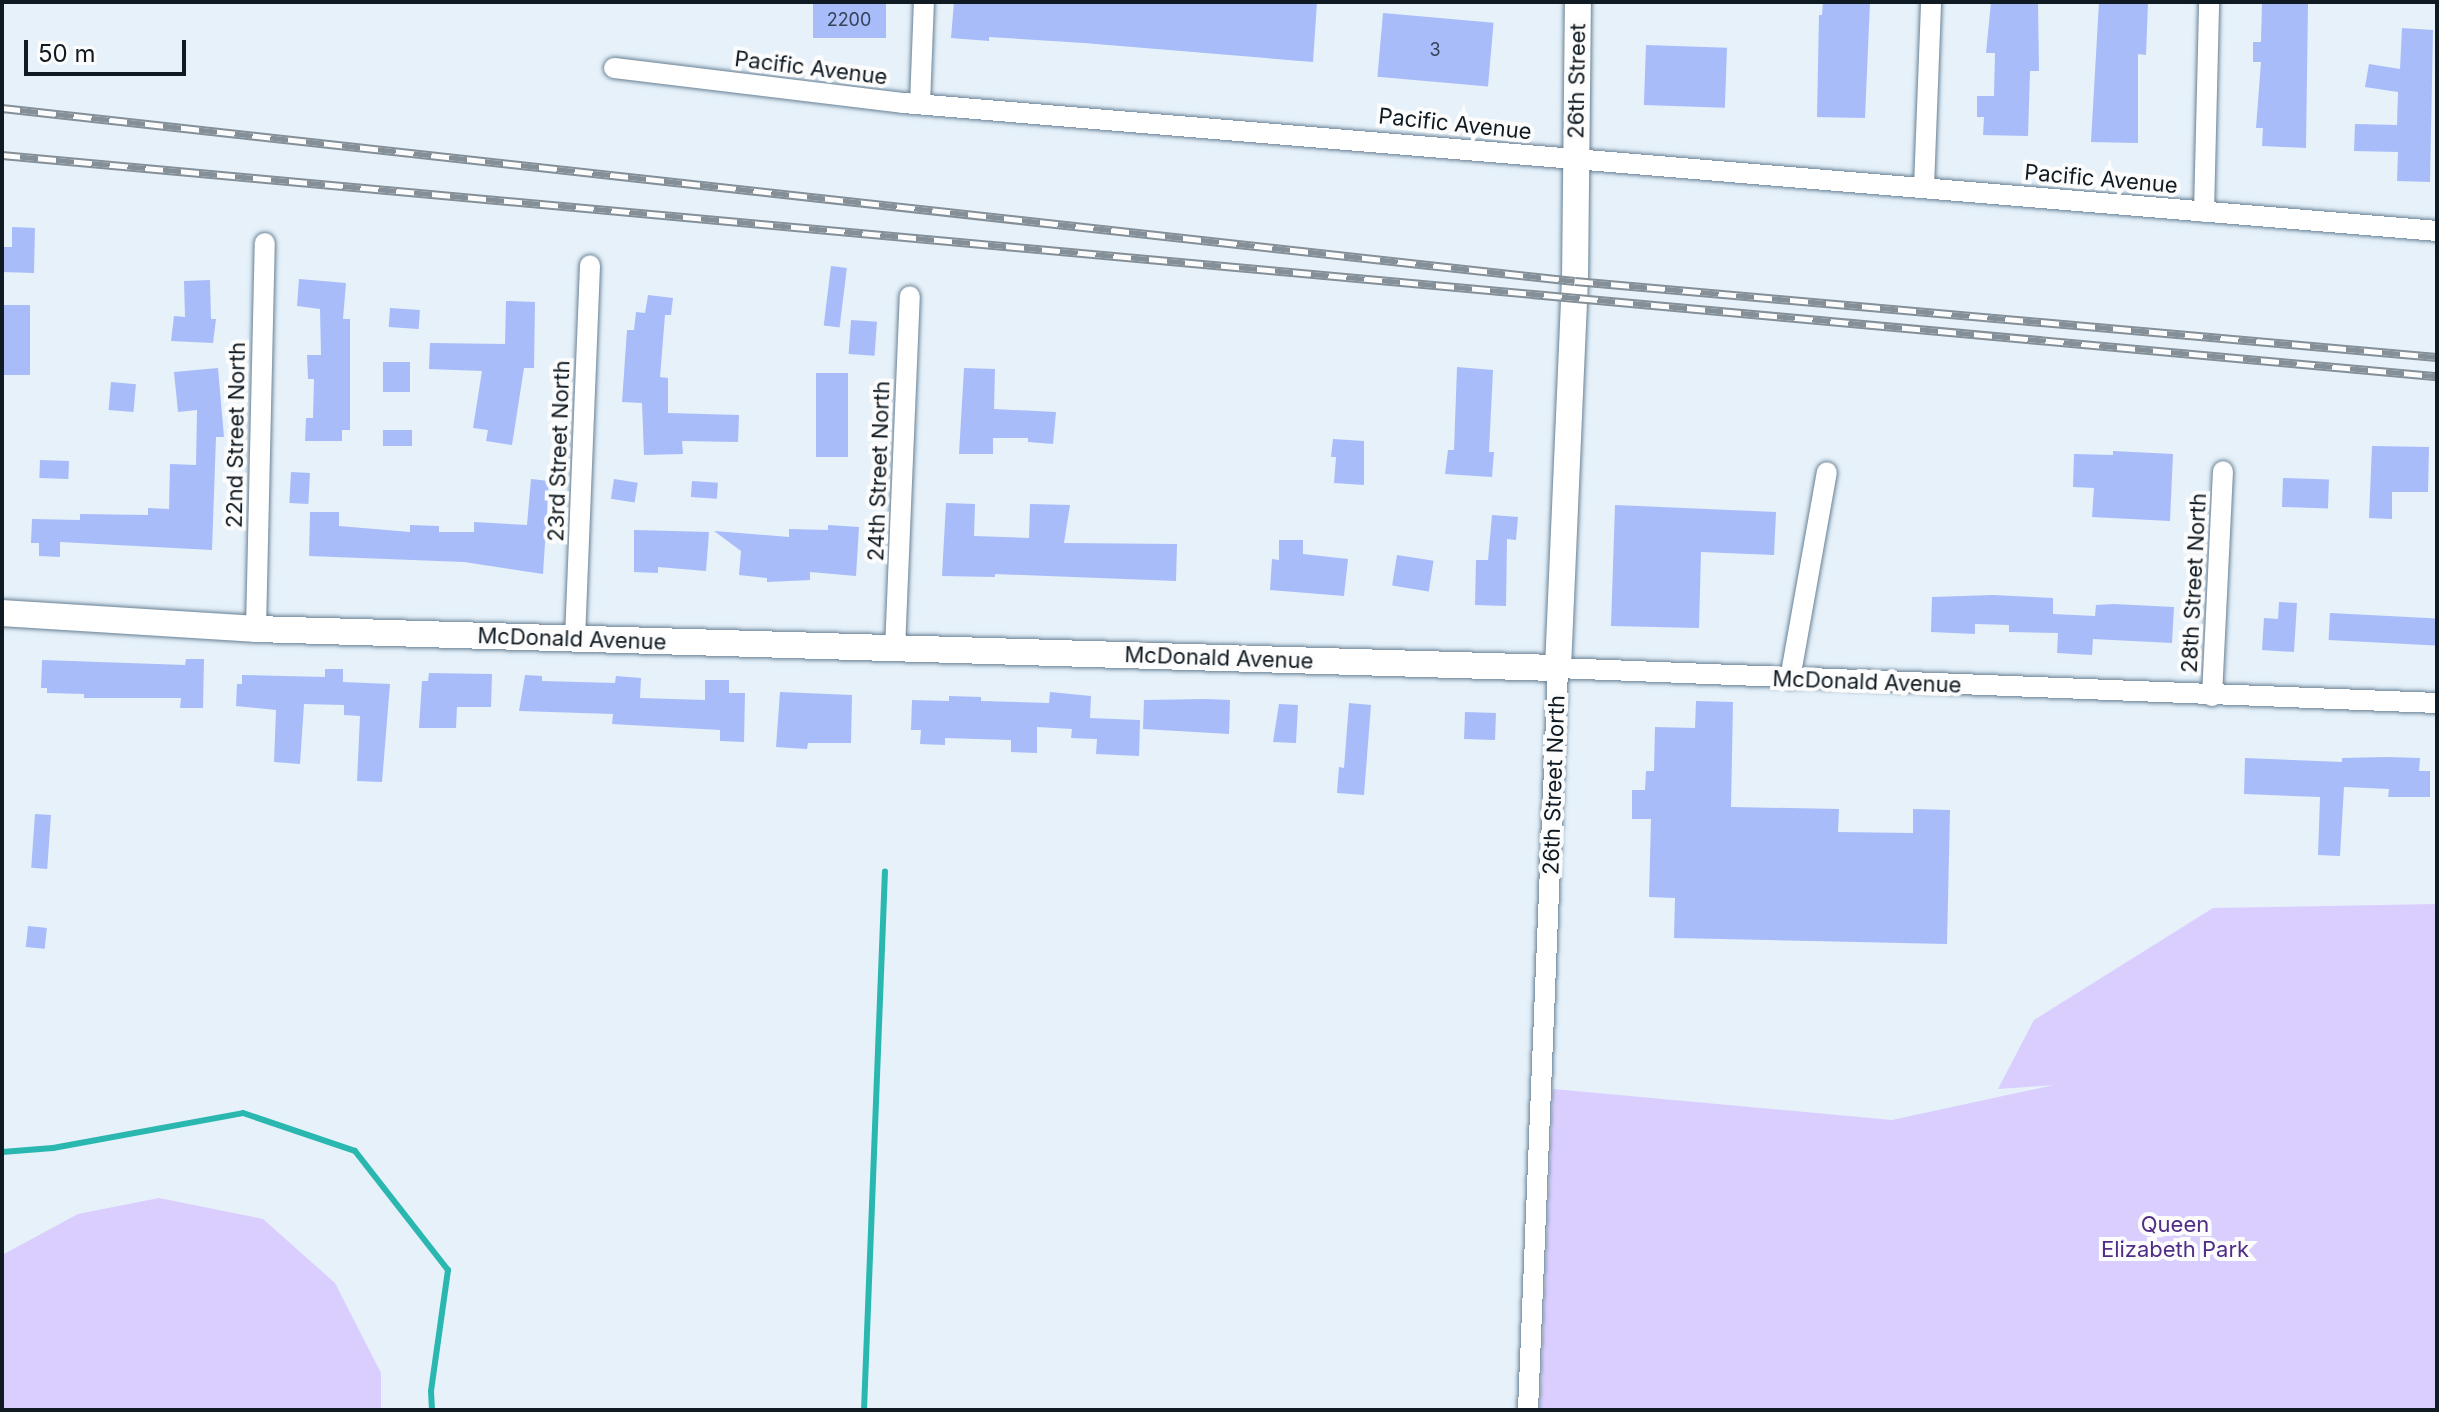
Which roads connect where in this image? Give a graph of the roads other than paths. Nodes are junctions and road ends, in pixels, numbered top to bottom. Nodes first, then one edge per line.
1 (924, 2) edge
2 (1578, 2) edge
3 (1931, 2) edge
4 (2209, 2) edge
5 (614, 68) dead end
6 (920, 104) junction
7 (1577, 161) junction
8 (1924, 187) junction
9 (2204, 212) junction
10 (2437, 231) edge
11 (265, 243) dead end
12 (590, 265) dead end
13 (910, 296) dead end
14 (2223, 471) dead end
15 (1827, 472) dead end
16 (2, 613) edge
17 (256, 629) junction
18 (575, 639) junction
19 (895, 649) junction
20 (1558, 668) junction
21 (1790, 679) junction
22 (2212, 696) junction
23 (2437, 703) edge
24 (1528, 1410) edge

1 - 6 street
2 - 7 street, 26th Street
3 - 8 street
4 - 9 street
5 - 6 street, Pacific Avenue
6 - 7 street, Pacific Avenue
7 - 8 street, Pacific Avenue
7 - 20 street, 26th Street North
8 - 9 street, Pacific Avenue
9 - 10 street, Pacific Avenue
11 - 17 street, 22nd Street North
12 - 18 street, 23rd Street North
13 - 19 street, 24th Street North
14 - 22 street, 28th Street North
15 - 21 street
16 - 17 street, McDonald Avenue
17 - 18 street, McDonald Avenue
18 - 19 street, McDonald Avenue
19 - 20 street, McDonald Avenue
20 - 21 street, McDonald Avenue
20 - 24 street, 26th Street North
21 - 22 street, McDonald Avenue
22 - 23 street, McDonald Avenue

